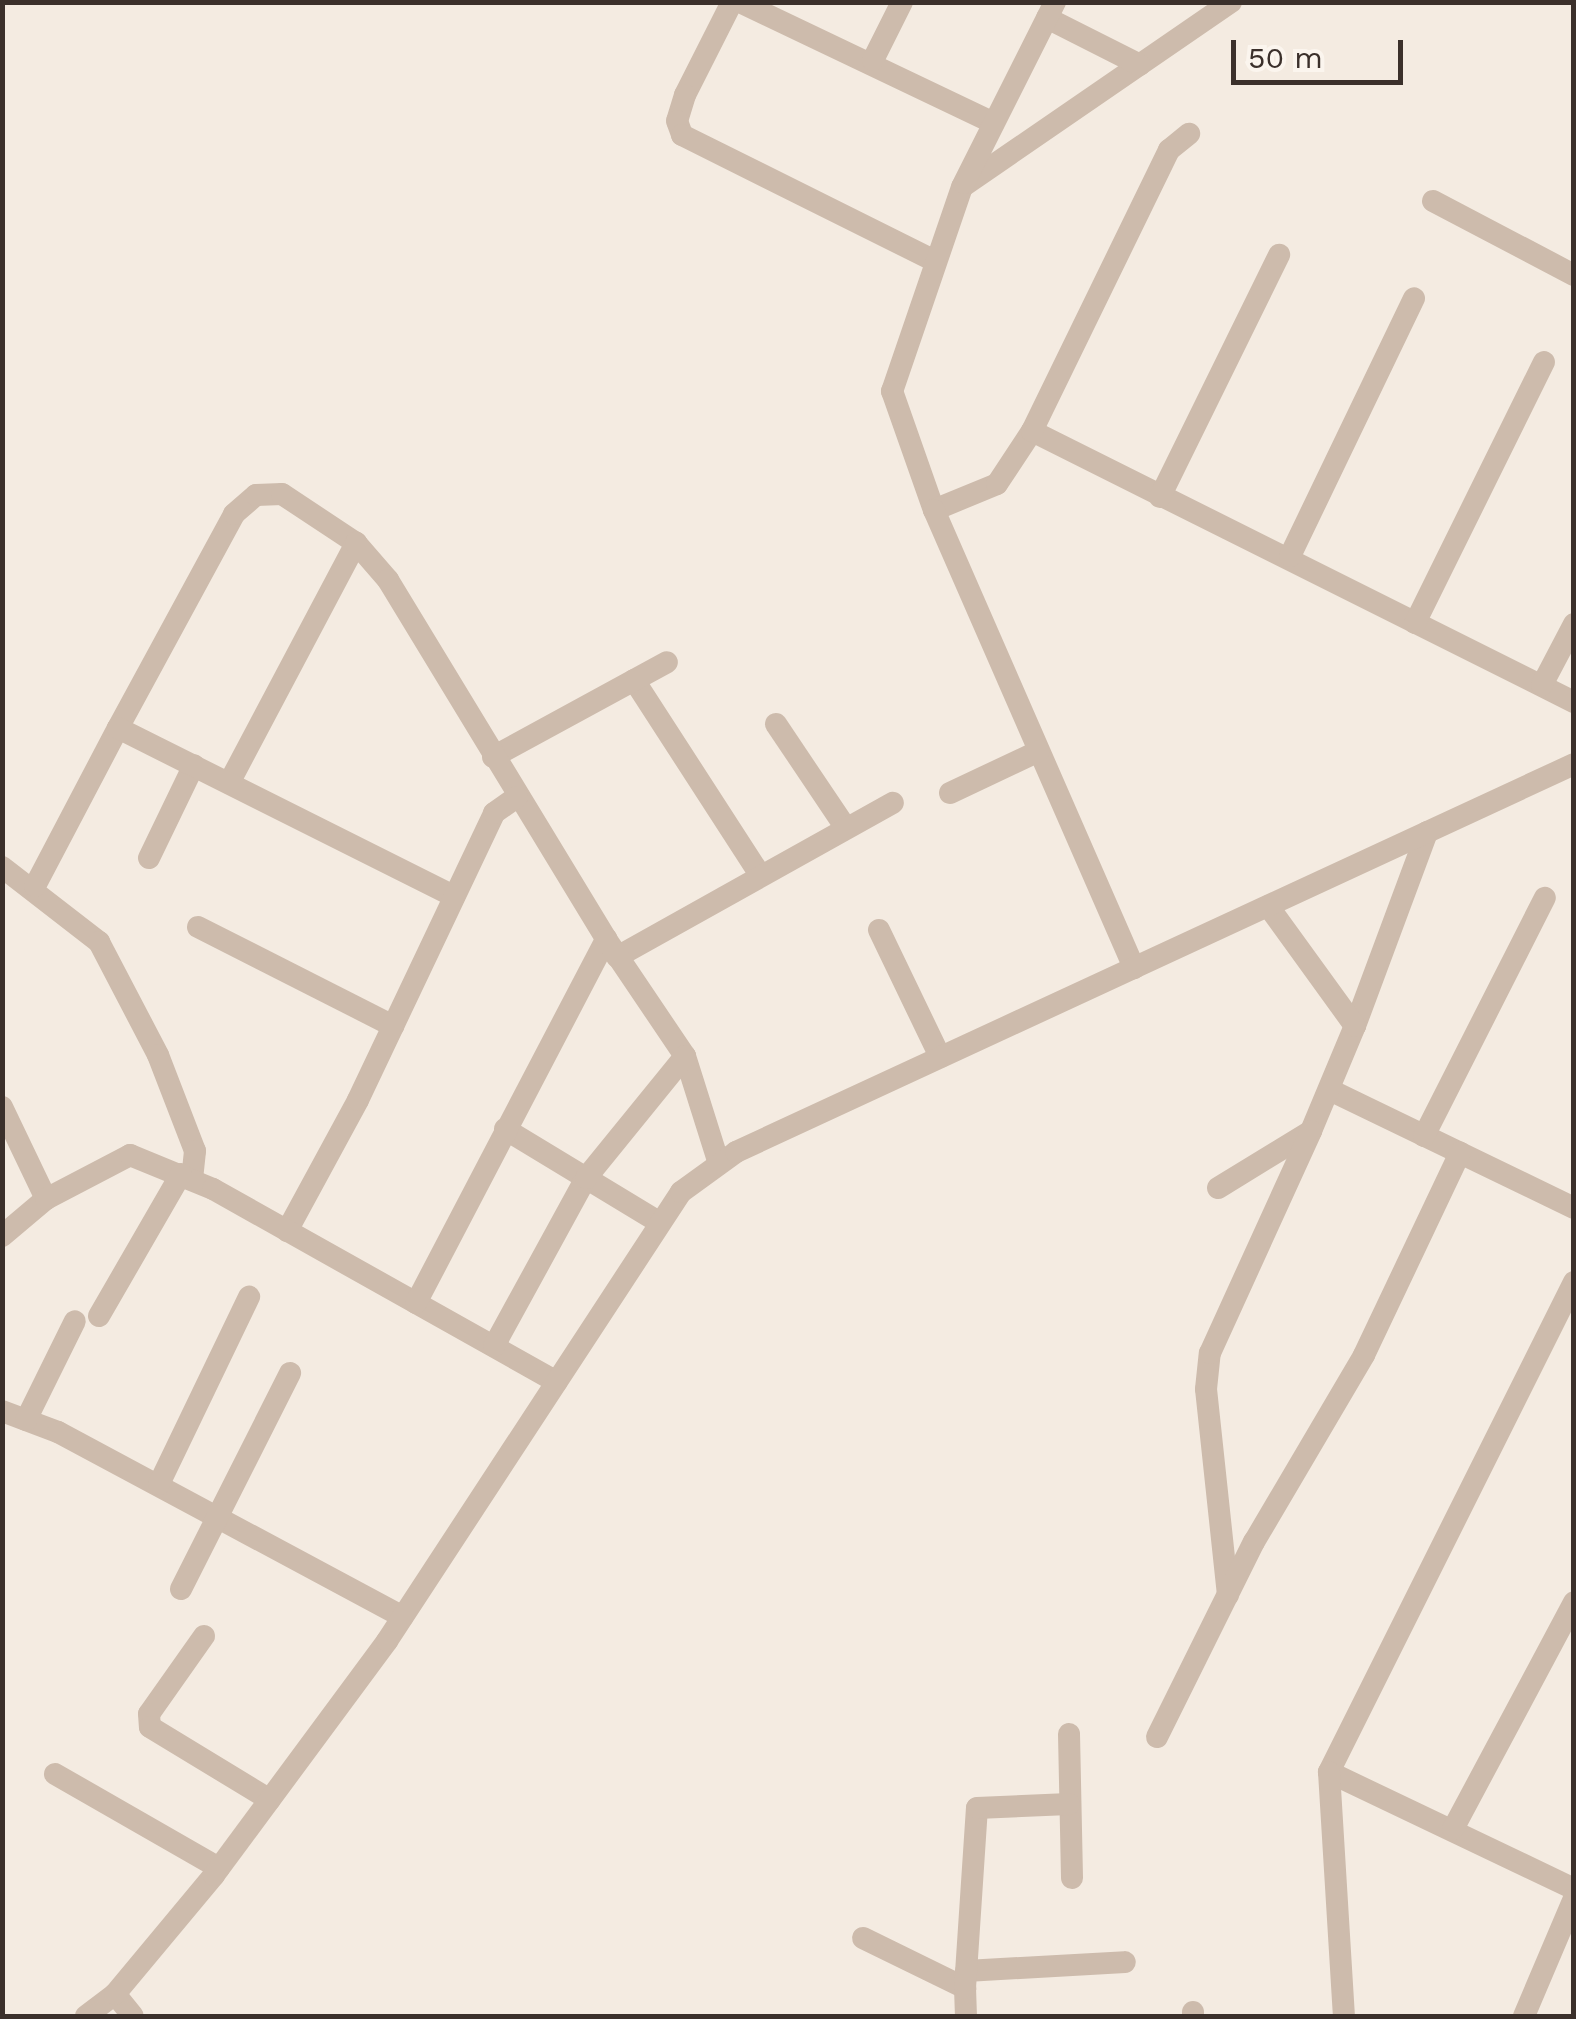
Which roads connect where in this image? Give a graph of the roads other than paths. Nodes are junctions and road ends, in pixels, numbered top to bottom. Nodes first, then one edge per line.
1 (736, 2) edge
2 (902, 2) edge
3 (1231, 2) edge
4 (1051, 10) edge
5 (873, 60) junction
6 (1140, 65) junction
7 (994, 123) junction
8 (1189, 134) dead end
9 (962, 188) junction
10 (1433, 201) dead end
11 (1279, 254) dead end
12 (932, 260) junction
13 (1574, 274) edge
14 (1414, 298) dead end
15 (1544, 362) dead end
16 (1032, 430) junction
17 (1160, 497) junction
18 (934, 510) junction
19 (356, 543) junction
20 (1290, 556) junction
21 (1416, 623) junction
22 (1574, 624) edge
23 (667, 662) dead end
24 (634, 680) junction
25 (1542, 685) junction
26 (1574, 702) edge
27 (776, 724) dead end
28 (118, 728) junction
29 (1039, 750) junction
30 (493, 757) junction
31 (1574, 764) edge
32 (194, 765) junction
33 (229, 783) junction
34 (950, 793) dead end
35 (517, 797) junction
36 (893, 803) dead end
37 (846, 828) junction
38 (1427, 832) junction
39 (149, 858) dead end
40 (2, 866) edge
41 (760, 876) junction
42 (35, 886) junction
43 (454, 896) junction
44 (1545, 898) dead end
45 (1268, 906) junction
46 (198, 926) dead end
47 (878, 930) dead end
48 (611, 948) junction
49 (1134, 968) junction
50 (393, 1026) junction
51 (1355, 1026) junction
52 (684, 1056) junction
53 (940, 1057) junction
54 (1332, 1091) junction
55 (2, 1108) edge
56 (504, 1129) junction
57 (1310, 1131) junction
58 (1424, 1136) junction
59 (1460, 1153) junction
60 (720, 1164) junction
61 (186, 1177) junction
62 (586, 1178) junction
63 (1218, 1188) dead end
64 (46, 1199) junction
65 (1574, 1208) edge
66 (660, 1223) junction
67 (287, 1231) junction
68 (2, 1236) edge
69 (1574, 1282) edge
70 (249, 1298) dead end
71 (416, 1303) junction
72 (99, 1316) dead end
73 (75, 1321) dead end
74 (494, 1346) junction
75 (290, 1373) dead end
76 (557, 1382) junction
77 (2, 1411) edge
78 (26, 1420) junction
79 (159, 1484) junction
80 (216, 1514) junction
81 (181, 1589) dead end
82 (1228, 1598) junction
83 (1574, 1602) edge
84 (403, 1618) junction
85 (204, 1636) dead end
86 (1068, 1734) dead end
87 (1157, 1738) dead end
88 (1329, 1772) junction
89 (54, 1774) dead end
90 (270, 1800) junction
91 (1069, 1804) junction
92 (1453, 1829) junction
93 (220, 1868) junction
94 (1072, 1878) dead end
95 (1574, 1890) edge
96 (1574, 1898) edge
97 (862, 1938) dead end
98 (1125, 1962) dead end
99 (966, 1980) junction
100 (115, 1994) junction
101 (86, 2016) edge
102 (133, 2016) edge
103 (966, 2016) edge
104 (1344, 2016) edge
105 (1524, 2016) edge

1 - 5 street
1 - 12 street
2 - 5 street
3 - 6 street
4 - 6 street
4 - 7 street
5 - 7 street
6 - 9 street
7 - 9 street
8 - 16 street
9 - 12 street
10 - 13 street
11 - 17 street
12 - 18 street
14 - 20 street
15 - 21 street
16 - 17 street
16 - 18 street
17 - 20 street
18 - 29 street
19 - 28 street
19 - 30 street
19 - 33 street
20 - 21 street
21 - 25 street
22 - 25 street
23 - 24 street
24 - 30 street
24 - 41 street
25 - 26 street
27 - 37 street
28 - 32 street
28 - 42 street
29 - 34 street
29 - 49 street
30 - 35 street
31 - 38 street
32 - 33 street
32 - 39 street
33 - 43 street
35 - 43 street
35 - 48 street
36 - 37 street
37 - 41 street
38 - 45 street
38 - 51 street
40 - 42 street
41 - 48 street
42 - 61 street
43 - 50 street
44 - 58 street
45 - 49 street
45 - 51 street
46 - 50 street
47 - 53 street
48 - 52 street
48 - 56 street
49 - 53 street
50 - 67 street
51 - 54 street
52 - 60 street
52 - 62 street
53 - 60 street
54 - 57 street
54 - 58 street
55 - 64 street
56 - 62 street
56 - 71 street
57 - 63 street
57 - 82 street
58 - 59 street
59 - 65 street
59 - 82 street
60 - 66 street
61 - 64 street
61 - 67 street
61 - 72 street
62 - 66 street
62 - 74 street
64 - 68 street
66 - 76 street
67 - 71 street
69 - 88 street
70 - 79 street
71 - 74 street
73 - 78 street
74 - 76 street
75 - 80 street
76 - 84 street
77 - 78 street
78 - 79 street
79 - 80 street
80 - 81 street
80 - 84 street
82 - 87 street
83 - 92 street
84 - 90 street
85 - 90 street
86 - 91 street
88 - 92 street
88 - 104 street
89 - 93 street
90 - 93 street
91 - 94 street
91 - 99 street
92 - 95 street
93 - 100 street
96 - 105 street
97 - 99 street
98 - 99 street
99 - 103 street
100 - 101 street
100 - 102 street

